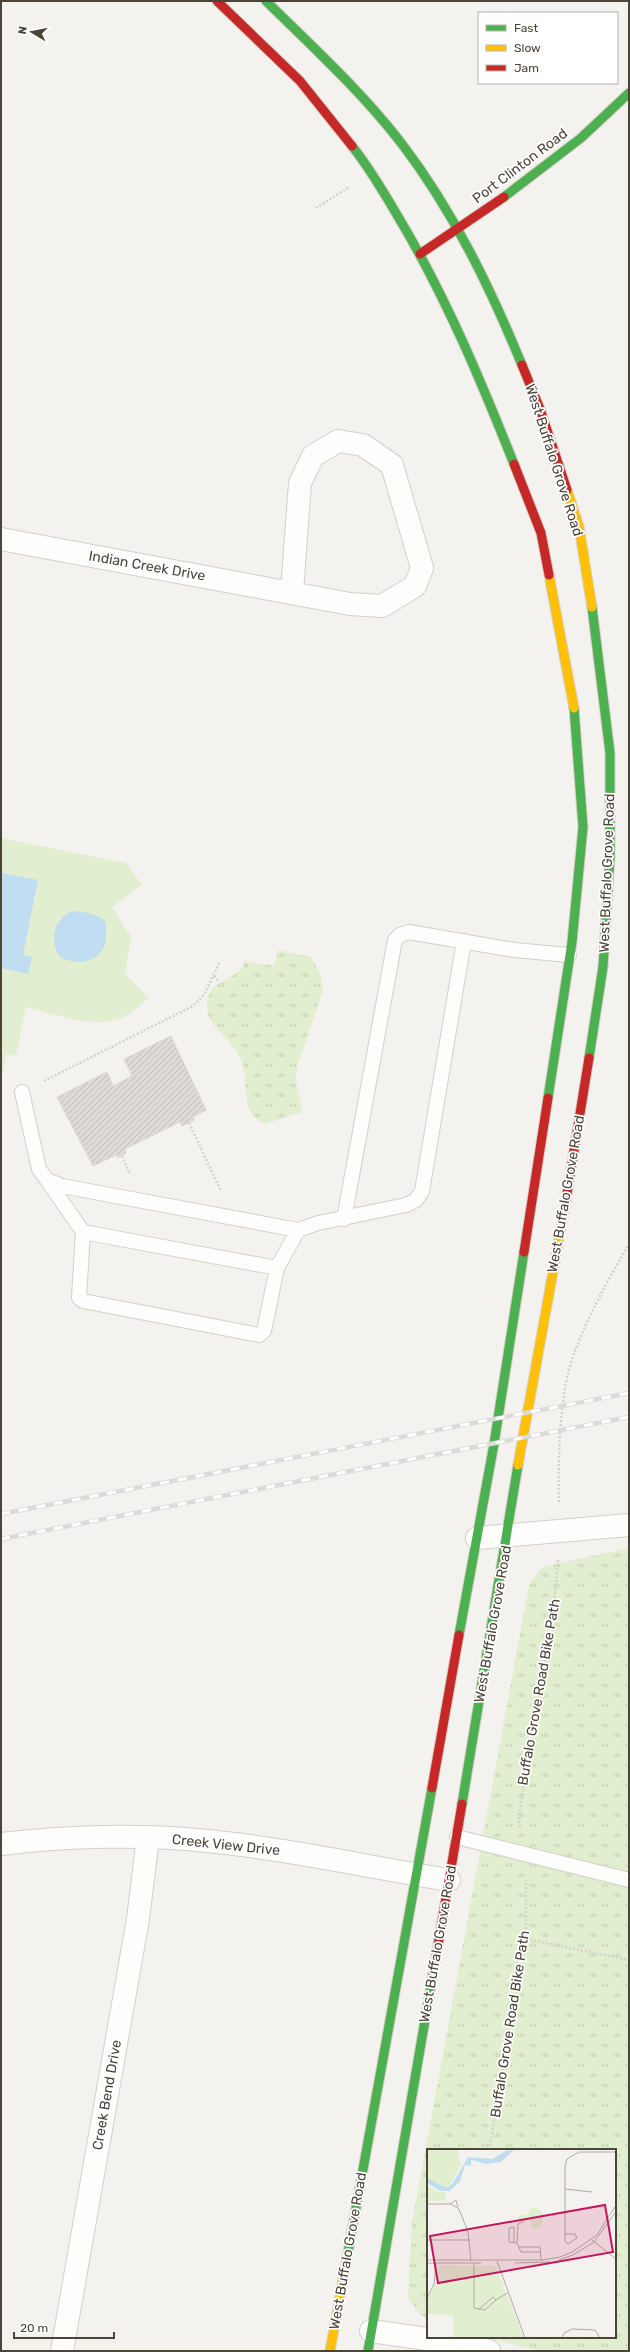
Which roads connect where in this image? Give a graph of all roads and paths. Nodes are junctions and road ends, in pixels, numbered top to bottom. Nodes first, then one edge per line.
1 (217, 1) edge
2 (266, 1) edge
3 (629, 93) edge
4 (351, 187) dead end
5 (316, 208) dead end
6 (458, 228) junction
7 (420, 254) junction
8 (1, 539) edge
9 (292, 592) junction
10 (464, 941) junction
11 (569, 955) junction
12 (220, 962) dead end
13 (214, 976) junction
14 (219, 981) dead end
15 (22, 1092) joint
16 (189, 1123) dead end
17 (47, 1180) junction
18 (220, 1216) junction
19 (344, 1219) junction
20 (298, 1230) junction
21 (83, 1232) junction
22 (629, 1244) edge
23 (278, 1268) junction
24 (629, 1525) edge
25 (559, 1532) junction
26 (508, 1536) junction
27 (477, 1538) junction
28 (457, 1837) junction
29 (148, 1838) junction
30 (1, 1844) edge
31 (524, 1854) junction
32 (417, 1875) junction
33 (449, 1880) junction
34 (629, 1880) edge
35 (526, 1940) junction
36 (629, 1960) edge
37 (489, 2149) edge
38 (369, 2341) edge
39 (62, 2351) edge
40 (330, 2351) edge
41 (489, 2351) edge

1 - 7 main road, West Buffalo Grove Road
2 - 6 main road, West Buffalo Grove Road
3 - 6 main road, Port Clinton Road
4 - 5 path
6 - 7 main road, Port Clinton Road
6 - 26 main road, West Buffalo Grove Road
7 - 11 main road, West Buffalo Grove Road
8 - 9 street, Indian Creek Drive
9 - 9 street, Indian Creek Drive
10 - 11 lane
10 - 19 lane
10 - 19 lane
11 - 27 main road, West Buffalo Grove Road
12 - 13 path
13 - 14 path
13 - 15 path
15 - 17 lane
16 - 18 path
17 - 18 lane
17 - 21 lane
18 - 20 lane
19 - 20 lane
20 - 23 lane
21 - 23 lane
21 - 23 lane
22 - 25 path, Buffalo Grove Road Bike Path
24 - 25 street, West Buffalo Grove Road
25 - 26 street, West Buffalo Grove Road
25 - 31 path, Buffalo Grove Road Bike Path
26 - 27 street, West Buffalo Grove Road
26 - 28 main road, West Buffalo Grove Road
27 - 32 main road, West Buffalo Grove Road
28 - 31 lane
28 - 33 main road, West Buffalo Grove Road
29 - 30 street, Creek View Drive
29 - 32 street, Creek View Drive
29 - 39 street, Creek Bend Drive
31 - 34 lane
31 - 35 path, Buffalo Grove Road Bike Path
32 - 33 street, Creek View Drive
32 - 40 main road, West Buffalo Grove Road
33 - 38 main road, West Buffalo Grove Road
35 - 36 path
35 - 37 path, Buffalo Grove Road Bike Path
38 - 41 street

